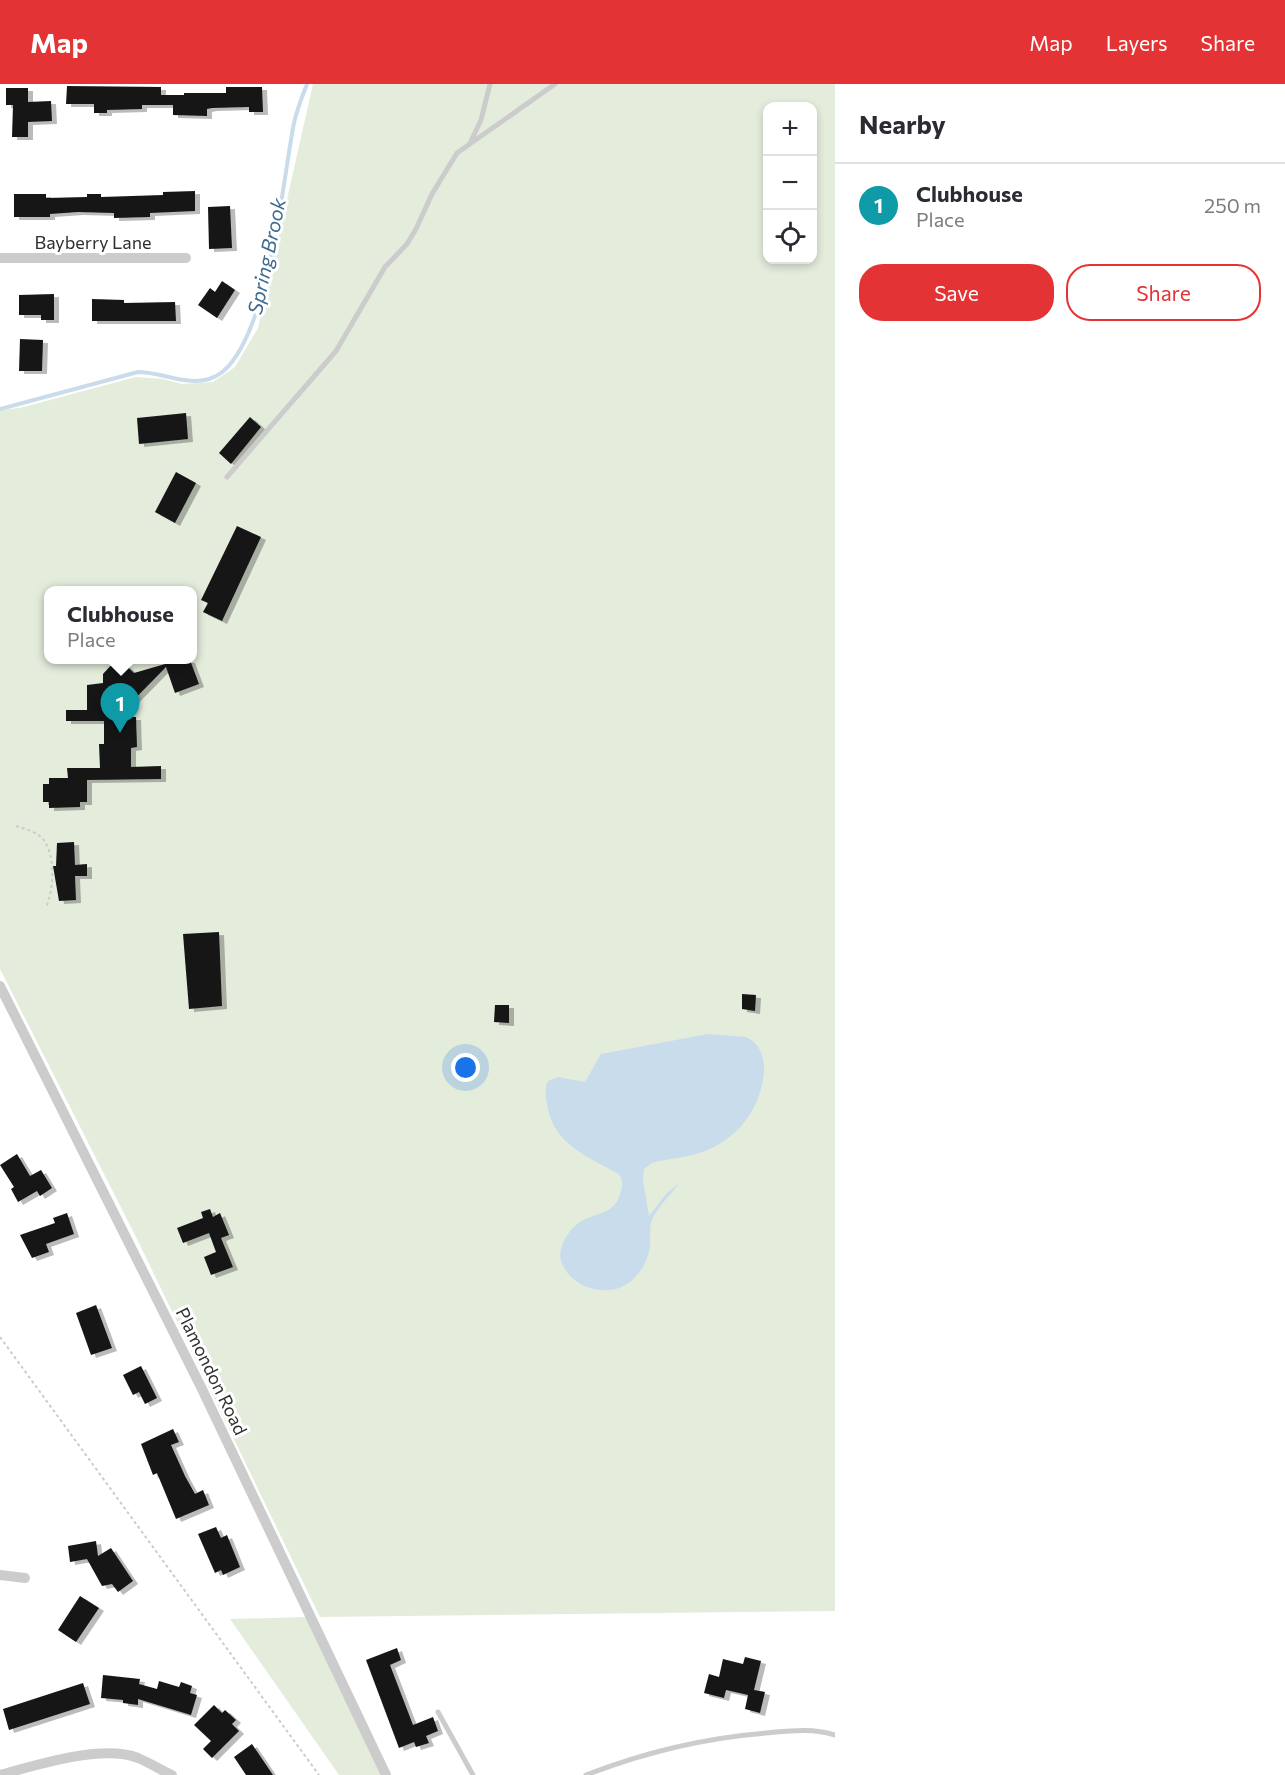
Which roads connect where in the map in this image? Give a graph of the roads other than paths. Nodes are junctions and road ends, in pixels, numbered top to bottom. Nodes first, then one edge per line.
1 (490, 84) edge
2 (555, 84) edge
3 (471, 141) junction
4 (0, 258) edge
5 (186, 258) dead end
6 (227, 477) dead end
7 (0, 986) edge
8 (0, 1575) edge
9 (25, 1578) dead end
10 (438, 1712) dead end
11 (835, 1735) edge
12 (0, 1775) edge
13 (172, 1775) edge
14 (386, 1775) edge
15 (472, 1775) edge
16 (586, 1775) edge

1 - 3 lane
2 - 3 lane
3 - 6 lane
4 - 5 street, Bayberry Lane
7 - 14 street, Plamondon Road
8 - 9 street
10 - 15 lane
11 - 16 lane
12 - 13 street

